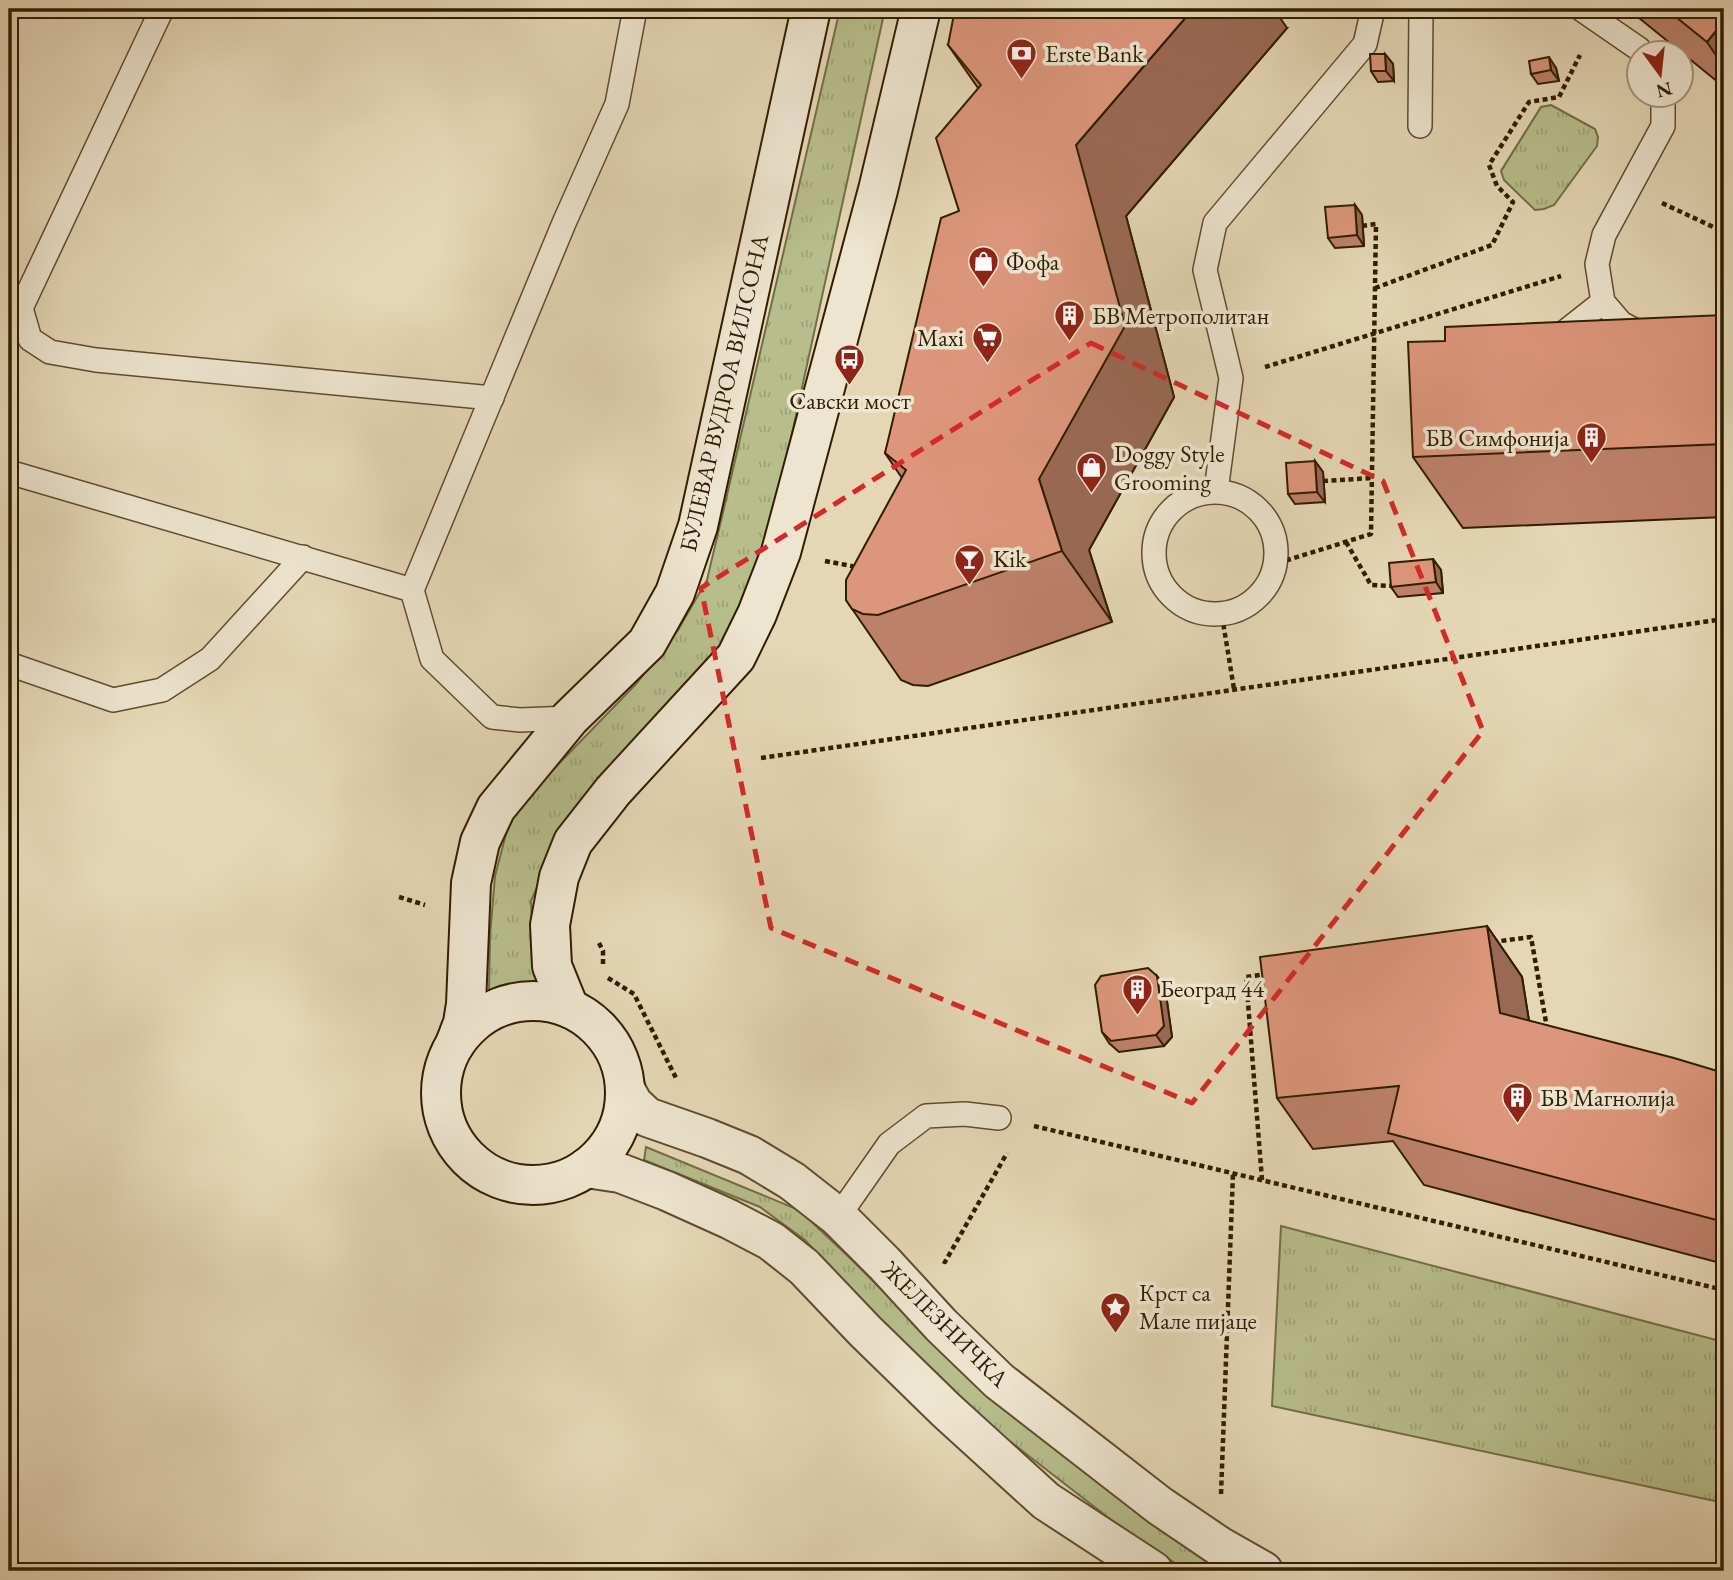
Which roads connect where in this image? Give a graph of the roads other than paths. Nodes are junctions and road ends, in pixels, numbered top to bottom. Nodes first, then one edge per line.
1 (162, 9) edge
2 (635, 9) edge
3 (811, 9) edge
4 (921, 9) edge
5 (1373, 9) edge
6 (1421, 9) edge
7 (1581, 9) edge
8 (1624, 39) edge
9 (1663, 108) edge
10 (1420, 126) dead end
11 (1603, 302) junction
12 (1661, 337) edge
13 (1542, 351) edge
14 (492, 398) junction
15 (9, 472) edge
16 (1216, 491) junction
17 (303, 557) junction
18 (412, 590) junction
19 (9, 664) edge
20 (570, 718) junction
21 (569, 1008) junction
22 (455, 1044) junction
23 (625, 1089) junction
24 (999, 1118) road end
25 (586, 1168) junction
26 (838, 1217) junction
27 (1153, 1571) edge
28 (1263, 1571) edge

1 - 14 lane
2 - 14 lane
3 - 20 main road, БУЛЕВАР ВУДРОА ВИЛСОНА
4 - 21 main road
5 - 16 lane
6 - 10 lane
7 - 8 lane
9 - 11 lane
11 - 12 lane
11 - 13 lane
14 - 18 lane
15 - 17 lane
16 - 16 lane
17 - 18 lane
17 - 19 lane
18 - 20 lane
20 - 22 main road, БУЛЕВАР ВУДРОА ВИЛСОНА
21 - 22 main road
21 - 23 main road
22 - 25 main road
23 - 25 main road
23 - 26 main road, ЖЕЛЕЗНИЧКА
24 - 26 lane
25 - 27 main road
26 - 28 main road, ЖЕЛЕЗНИЧКА

